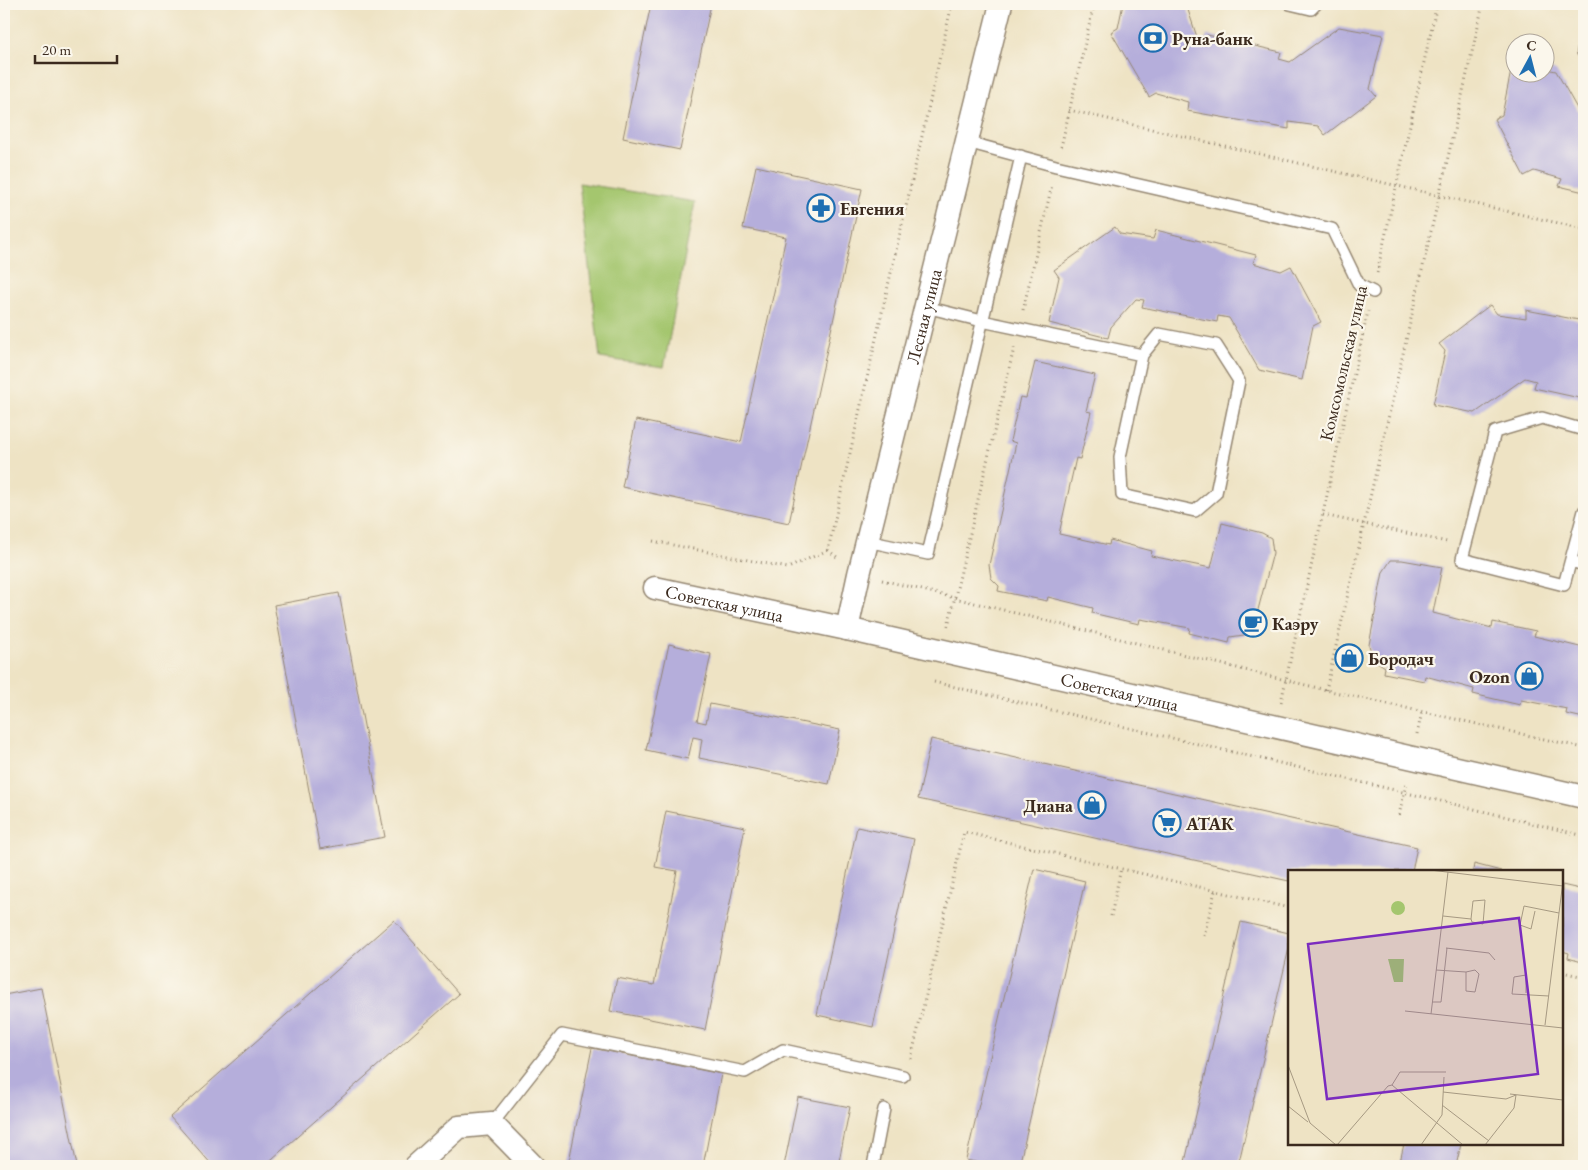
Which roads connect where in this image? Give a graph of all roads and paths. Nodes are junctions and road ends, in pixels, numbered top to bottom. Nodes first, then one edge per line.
1 (952, 4) edge
2 (1001, 4) edge
3 (1290, 4) edge
4 (1316, 4) edge
5 (1437, 4) edge
6 (1483, 4) edge
7 (1584, 47) edge
8 (1584, 53) edge
9 (1069, 110) dead end
10 (967, 142) junction
11 (1021, 156) junction
12 (1396, 186) junction
13 (1438, 195) junction
14 (1584, 229) edge
15 (1373, 292) junction
16 (926, 307) junction
17 (982, 321) junction
18 (1142, 355) junction
19 (1584, 430) edge
20 (1584, 511) edge
21 (1323, 515) junction
22 (1364, 524) junction
23 (653, 541) dead end
24 (867, 541) junction
25 (1465, 546) junction
26 (828, 550) junction
27 (1571, 561) junction
28 (1584, 565) edge
29 (859, 574) junction
30 (655, 588) dead end
31 (847, 629) junction
32 (1286, 679) junction
33 (934, 682) dead end
34 (1326, 690) junction
35 (1275, 727) junction
36 (1584, 748) edge
37 (1584, 798) edge
38 (1584, 836) edge
39 (1121, 868) junction
40 (1215, 891) junction
41 (1288, 908) edge
42 (1111, 916) dead end
43 (1204, 936) dead end
44 (1563, 972) edge
45 (1584, 977) edge
46 (903, 1076) joint
47 (884, 1109) dead end
48 (492, 1124) junction
49 (416, 1166) edge
50 (534, 1166) edge
51 (873, 1166) edge

1 - 26 path
2 - 10 street, Лесная улица
3 - 4 lane
5 - 12 path, Комсомольская улица
6 - 13 path
7 - 8 lane
9 - 12 path
10 - 11 lane
10 - 16 street, Лесная улица
11 - 15 lane
11 - 17 lane
12 - 13 path
12 - 15 path, Комсомольская улица
13 - 14 path
13 - 22 path
15 - 21 path, Комсомольская улица
16 - 17 lane
16 - 24 street, Лесная улица
17 - 18 lane
17 - 24 lane
18 - 18 lane
19 - 25 lane
20 - 27 lane
21 - 22 path
21 - 32 path, Комсомольская улица
22 - 25 path
22 - 34 path
23 - 26 path
24 - 29 street, Лесная улица
25 - 27 lane
26 - 29 path
27 - 28 lane
29 - 31 street, Лесная улица
29 - 32 path
30 - 31 street, Советская улица
31 - 35 street, Советская улица
32 - 34 path
32 - 35 path, Комсомольская улица
33 - 38 path
34 - 36 path
35 - 37 street, Советская улица
39 - 40 path
39 - 42 path
39 - 46 path
40 - 41 path
40 - 43 path
44 - 45 path
46 - 48 lane
47 - 51 lane
48 - 49 street
48 - 50 street

